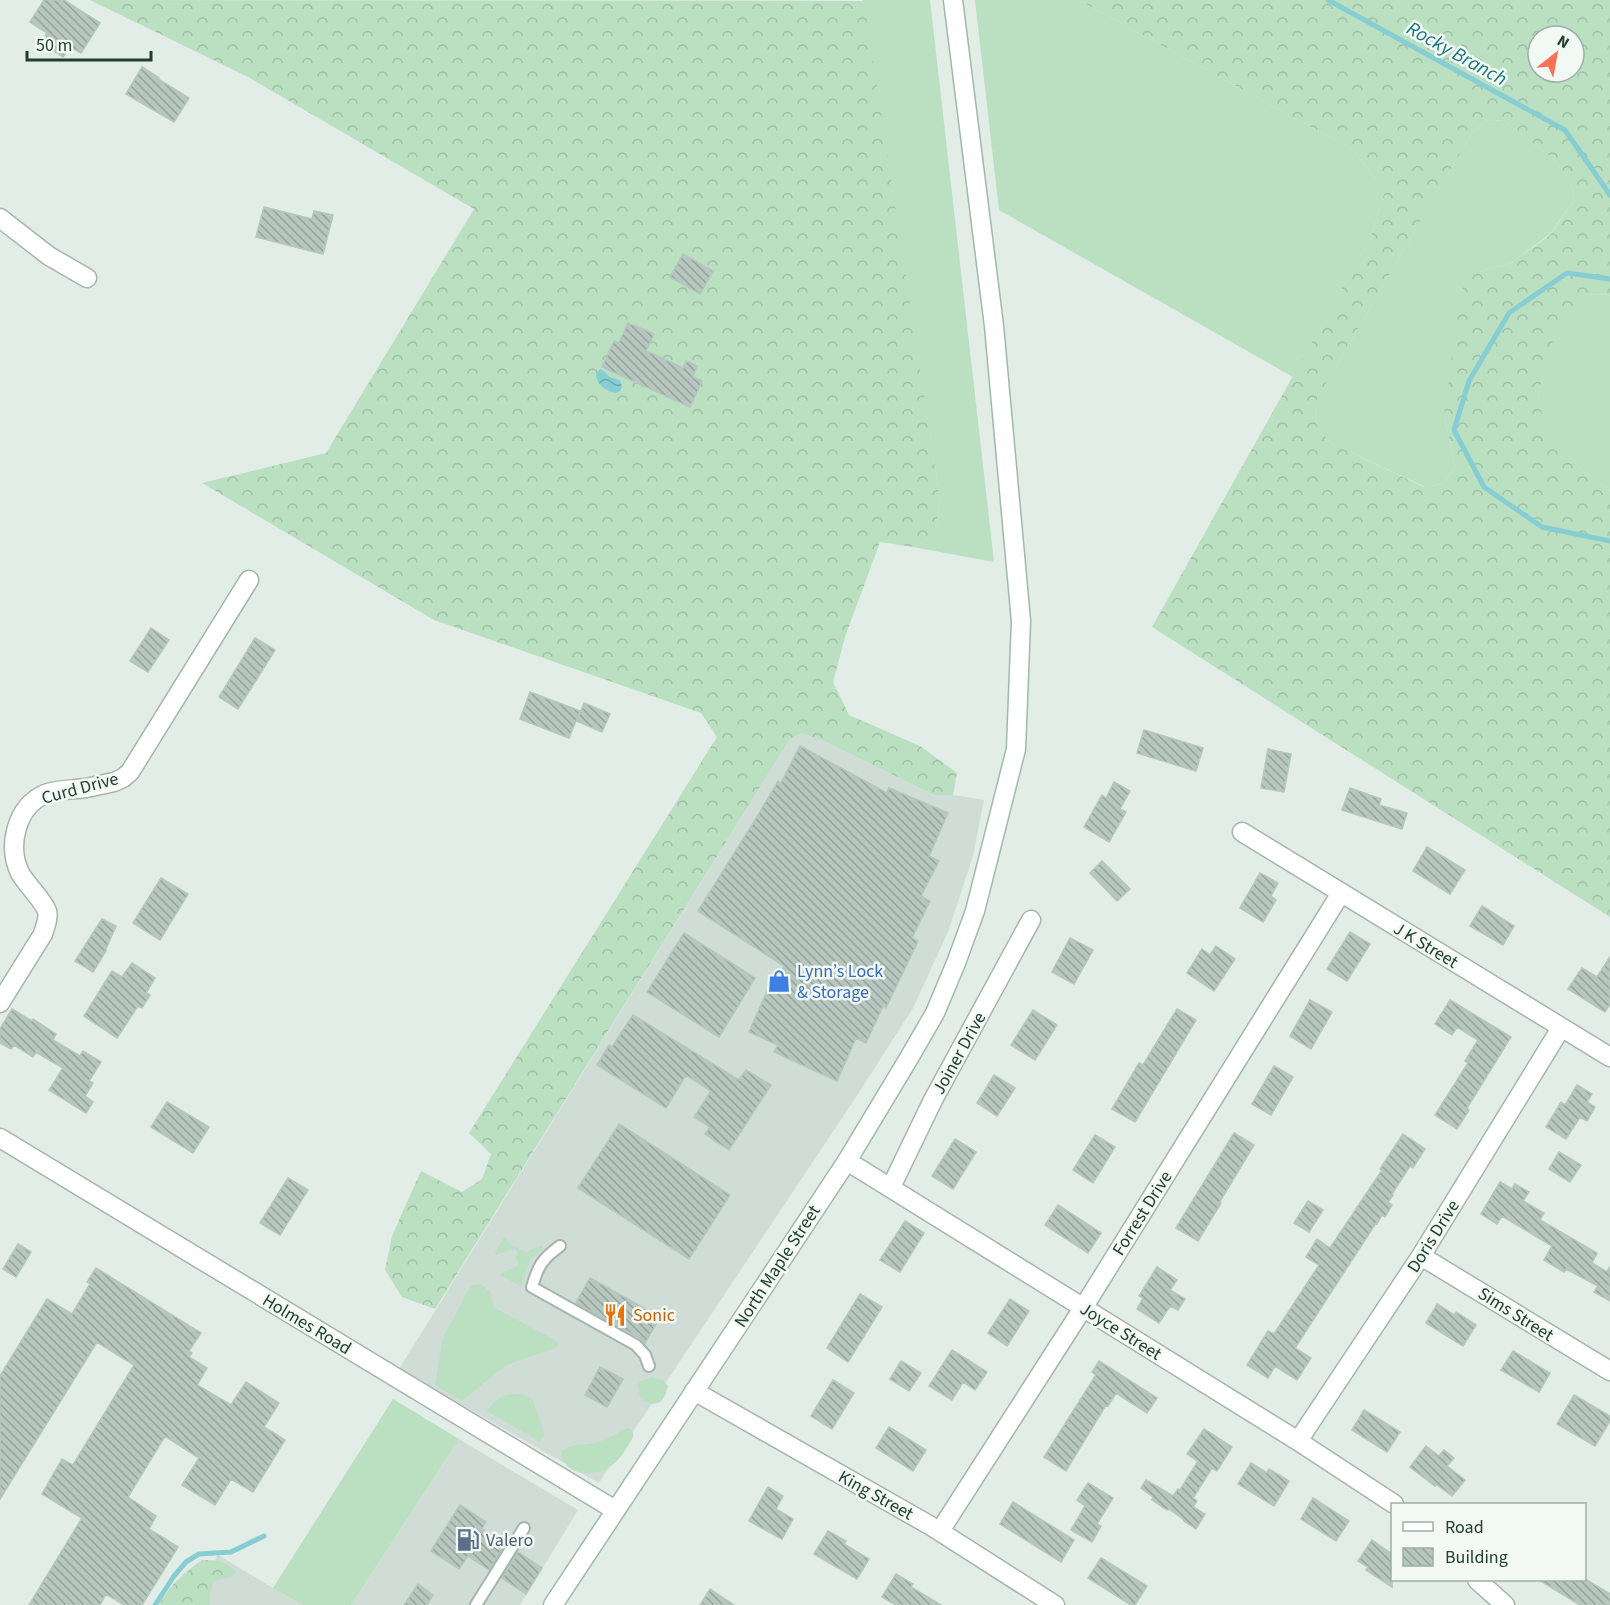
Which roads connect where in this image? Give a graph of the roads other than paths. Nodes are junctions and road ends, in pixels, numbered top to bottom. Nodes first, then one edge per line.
1 (953, 0) edge
2 (0, 218) edge
3 (87, 278) dead end
4 (249, 580) dead end
5 (1242, 832) dead end
6 (1341, 893) junction
7 (1031, 920) dead end
8 (0, 1003) edge
9 (1561, 1028) junction
10 (1609, 1056) edge
11 (0, 1138) edge
12 (846, 1161) junction
13 (891, 1187) junction
14 (560, 1246) dead end
15 (1421, 1256) junction
16 (1083, 1308) junction
17 (649, 1366) dead end
18 (1610, 1371) edge
19 (694, 1391) junction
20 (1298, 1441) junction
21 (1392, 1503) edge
22 (615, 1510) junction
23 (524, 1528) dead end
24 (940, 1531) junction
25 (1478, 1581) edge
26 (476, 1605) edge
27 (553, 1605) edge
28 (1055, 1605) edge
29 (1505, 1605) edge

1 - 12 street, North Maple Street
2 - 3 street
4 - 8 street, Curd Drive
5 - 6 street, J K Street
6 - 9 street, J K Street
6 - 16 street, Forrest Drive
7 - 13 street, Joiner Drive
9 - 10 street, J K Street
9 - 15 street, Doris Drive
11 - 22 street, Holmes Road
12 - 13 street, Joyce Street
12 - 19 street, North Maple Street
13 - 16 street, Joyce Street
14 - 17 lane
15 - 18 street, Sims Street
15 - 20 street, Doris Drive
16 - 20 street, Joyce Street
16 - 24 street, Forrest Drive
19 - 22 street, North Maple Street
19 - 24 street, King Street
20 - 21 street, Joyce Street
22 - 27 street, North Maple Street
23 - 26 lane
24 - 28 street, King Street
25 - 29 street

